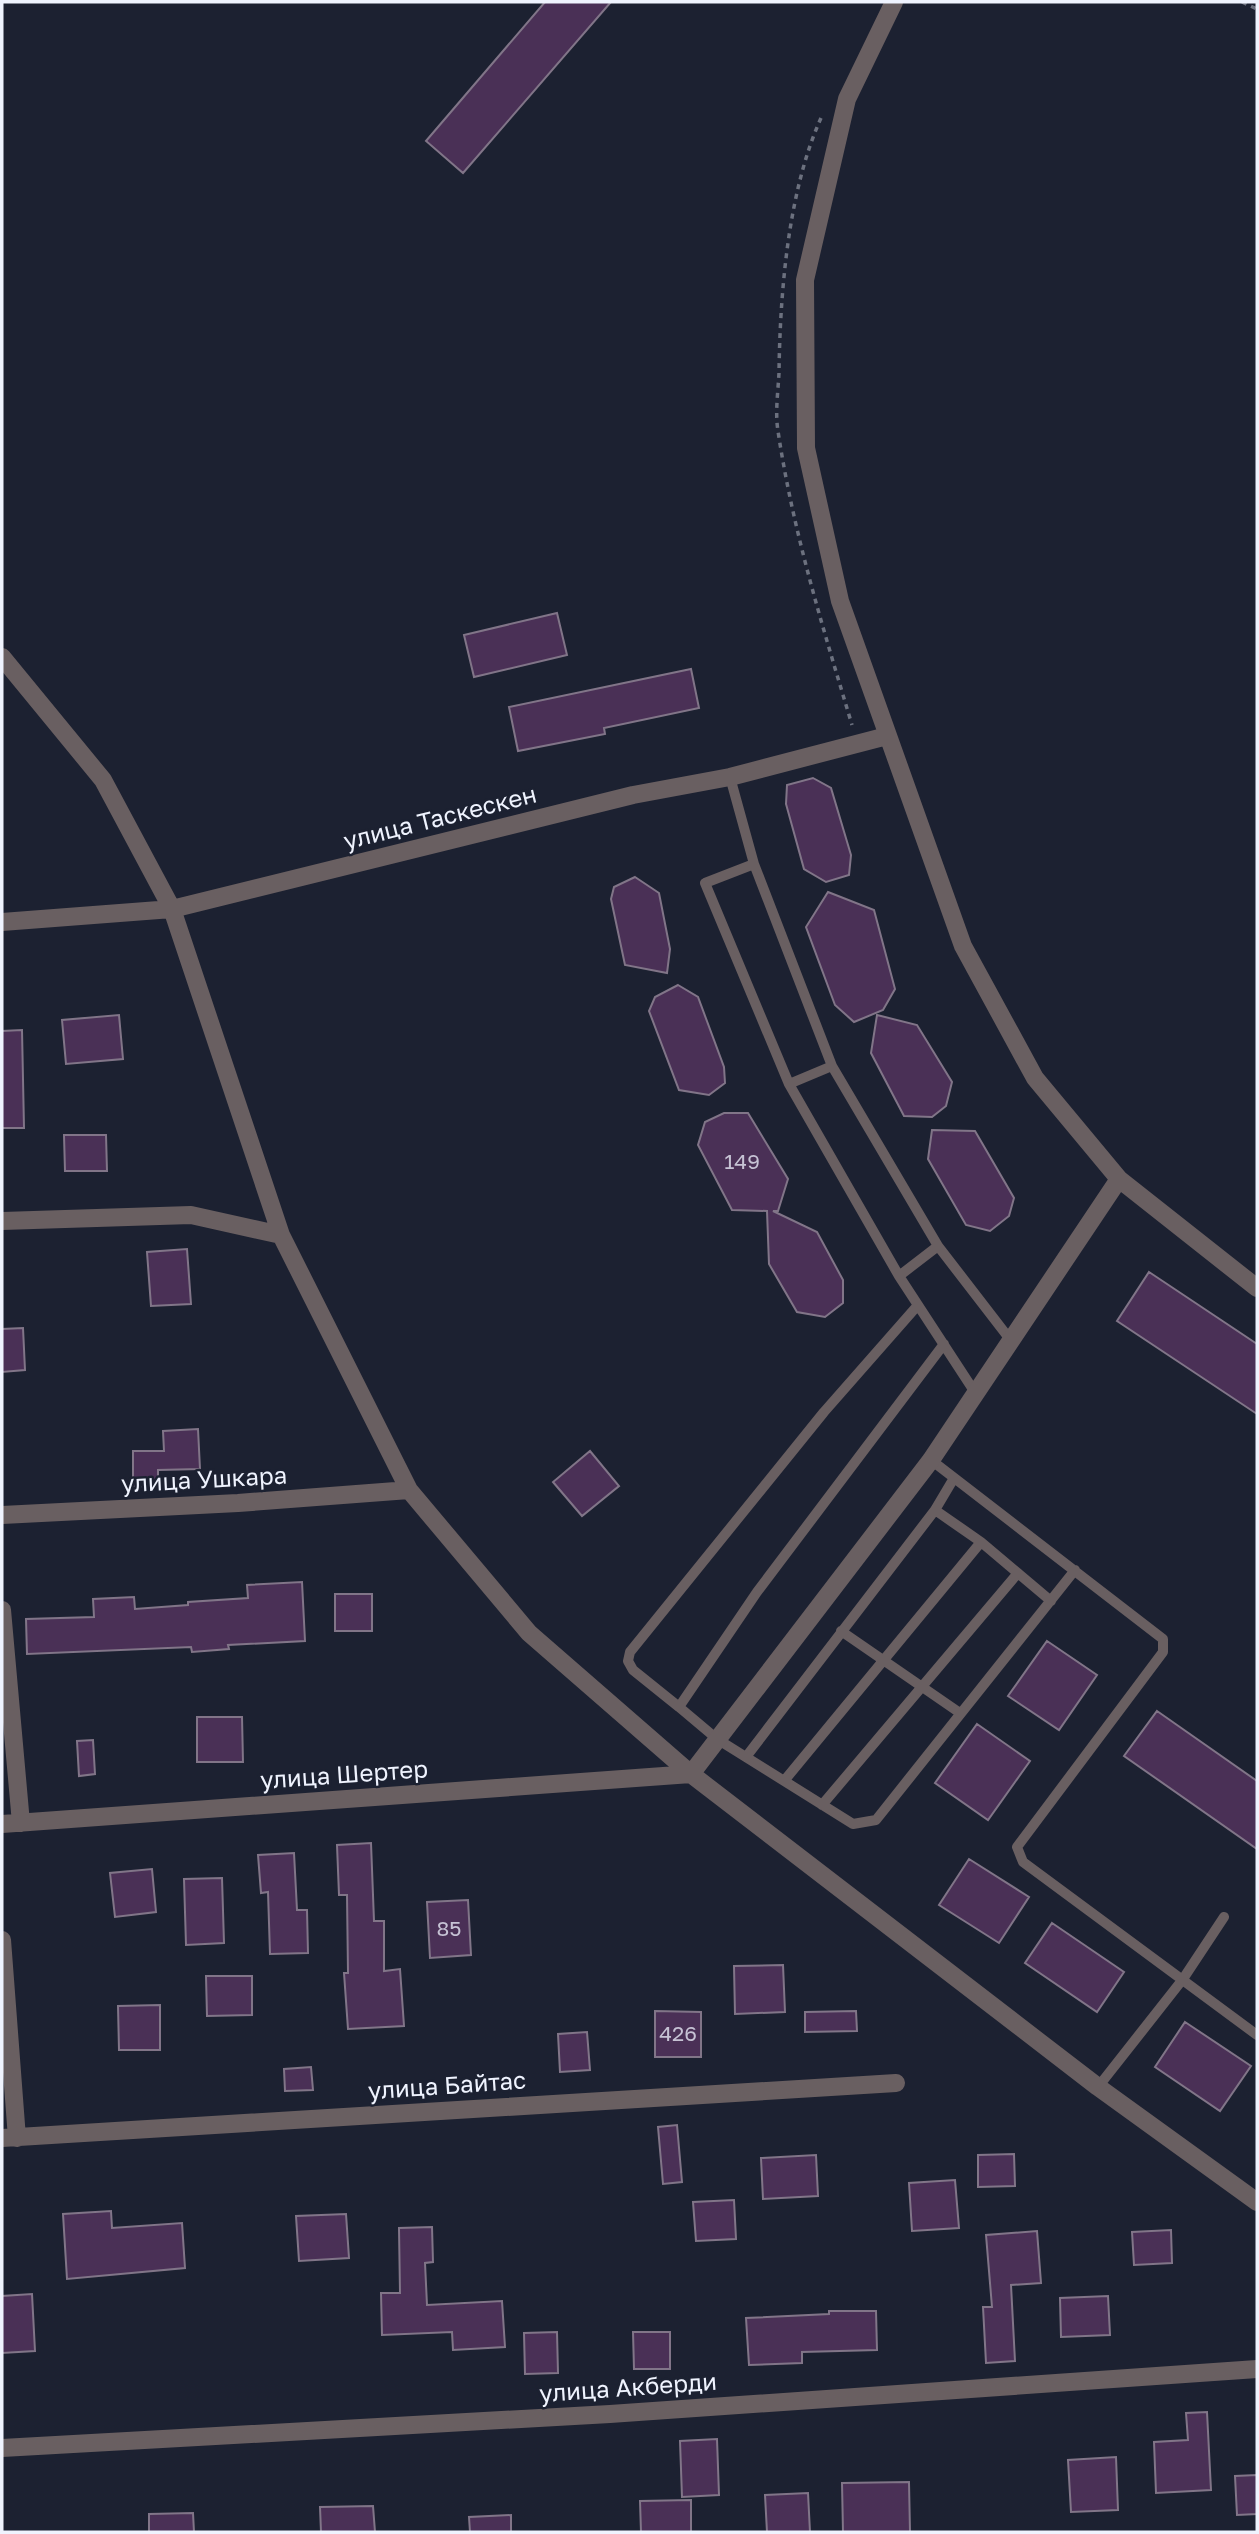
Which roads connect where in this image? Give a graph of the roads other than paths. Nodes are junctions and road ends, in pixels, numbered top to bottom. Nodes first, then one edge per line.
1 (894, 2) edge
2 (2, 657) edge
3 (887, 736) junction
4 (730, 777) junction
5 (754, 864) junction
6 (172, 909) junction
7 (2, 922) edge
8 (832, 1066) junction
9 (789, 1084) junction
10 (1119, 1179) junction
11 (2, 1221) edge
12 (281, 1235) junction
13 (938, 1246) junction
14 (899, 1276) junction
15 (1257, 1288) edge
16 (918, 1305) junction
17 (1012, 1342) junction
18 (944, 1344) junction
19 (976, 1394) junction
20 (931, 1460) junction
21 (954, 1478) junction
22 (409, 1490) junction
23 (935, 1510) junction
24 (2, 1515) edge
25 (981, 1542) junction
26 (1075, 1570) junction
27 (1018, 1573) junction
28 (1051, 1601) junction
29 (2, 1609) edge
30 (841, 1631) junction
31 (883, 1659) junction
32 (921, 1688) junction
33 (679, 1706) junction
34 (960, 1713) junction
35 (717, 1739) junction
36 (746, 1757) junction
37 (691, 1774) junction
38 (783, 1781) junction
39 (822, 1805) junction
40 (2, 1824) edge
41 (21, 1824) junction
42 (1224, 1917) dead end
43 (2, 1940) edge
44 (1183, 1979) junction
45 (1257, 2035) edge
46 (896, 2083) dead end
47 (1098, 2087) junction
48 (9, 2138) edge
49 (1257, 2202) edge
50 (1257, 2368) edge
51 (2, 2448) edge

1 - 3 street
2 - 6 street
3 - 4 street, улица Таскескен
3 - 10 street
4 - 5 lane
4 - 6 street, улица Таскескен
5 - 8 lane
5 - 9 lane
6 - 7 street, улица Таскескен
6 - 12 street
8 - 9 lane
8 - 13 lane
9 - 14 lane
10 - 15 street
10 - 17 street
11 - 12 street
12 - 22 street
13 - 14 lane
13 - 17 lane
14 - 16 lane
16 - 18 lane
16 - 33 lane
17 - 19 street
18 - 19 lane
18 - 33 lane
19 - 20 street
20 - 21 lane
20 - 35 street
21 - 23 lane
21 - 26 lane
22 - 24 street, улица Ушкара
22 - 37 street
23 - 25 lane
23 - 30 lane
25 - 27 lane
25 - 31 lane
26 - 28 lane
26 - 44 lane
27 - 28 lane
27 - 32 lane
28 - 34 lane
29 - 41 street
30 - 31 lane
30 - 36 lane
31 - 32 lane
31 - 38 lane
32 - 34 lane
32 - 39 lane
33 - 35 lane
34 - 39 lane
35 - 36 lane
35 - 37 street
36 - 38 lane
37 - 41 street, улица Шертер
37 - 47 street
38 - 39 lane
40 - 41 street, улица Шертер
42 - 44 lane
43 - 48 street
44 - 45 lane
44 - 47 lane
46 - 48 street, улица Байтас
47 - 49 street
50 - 51 street, улица Акберди

